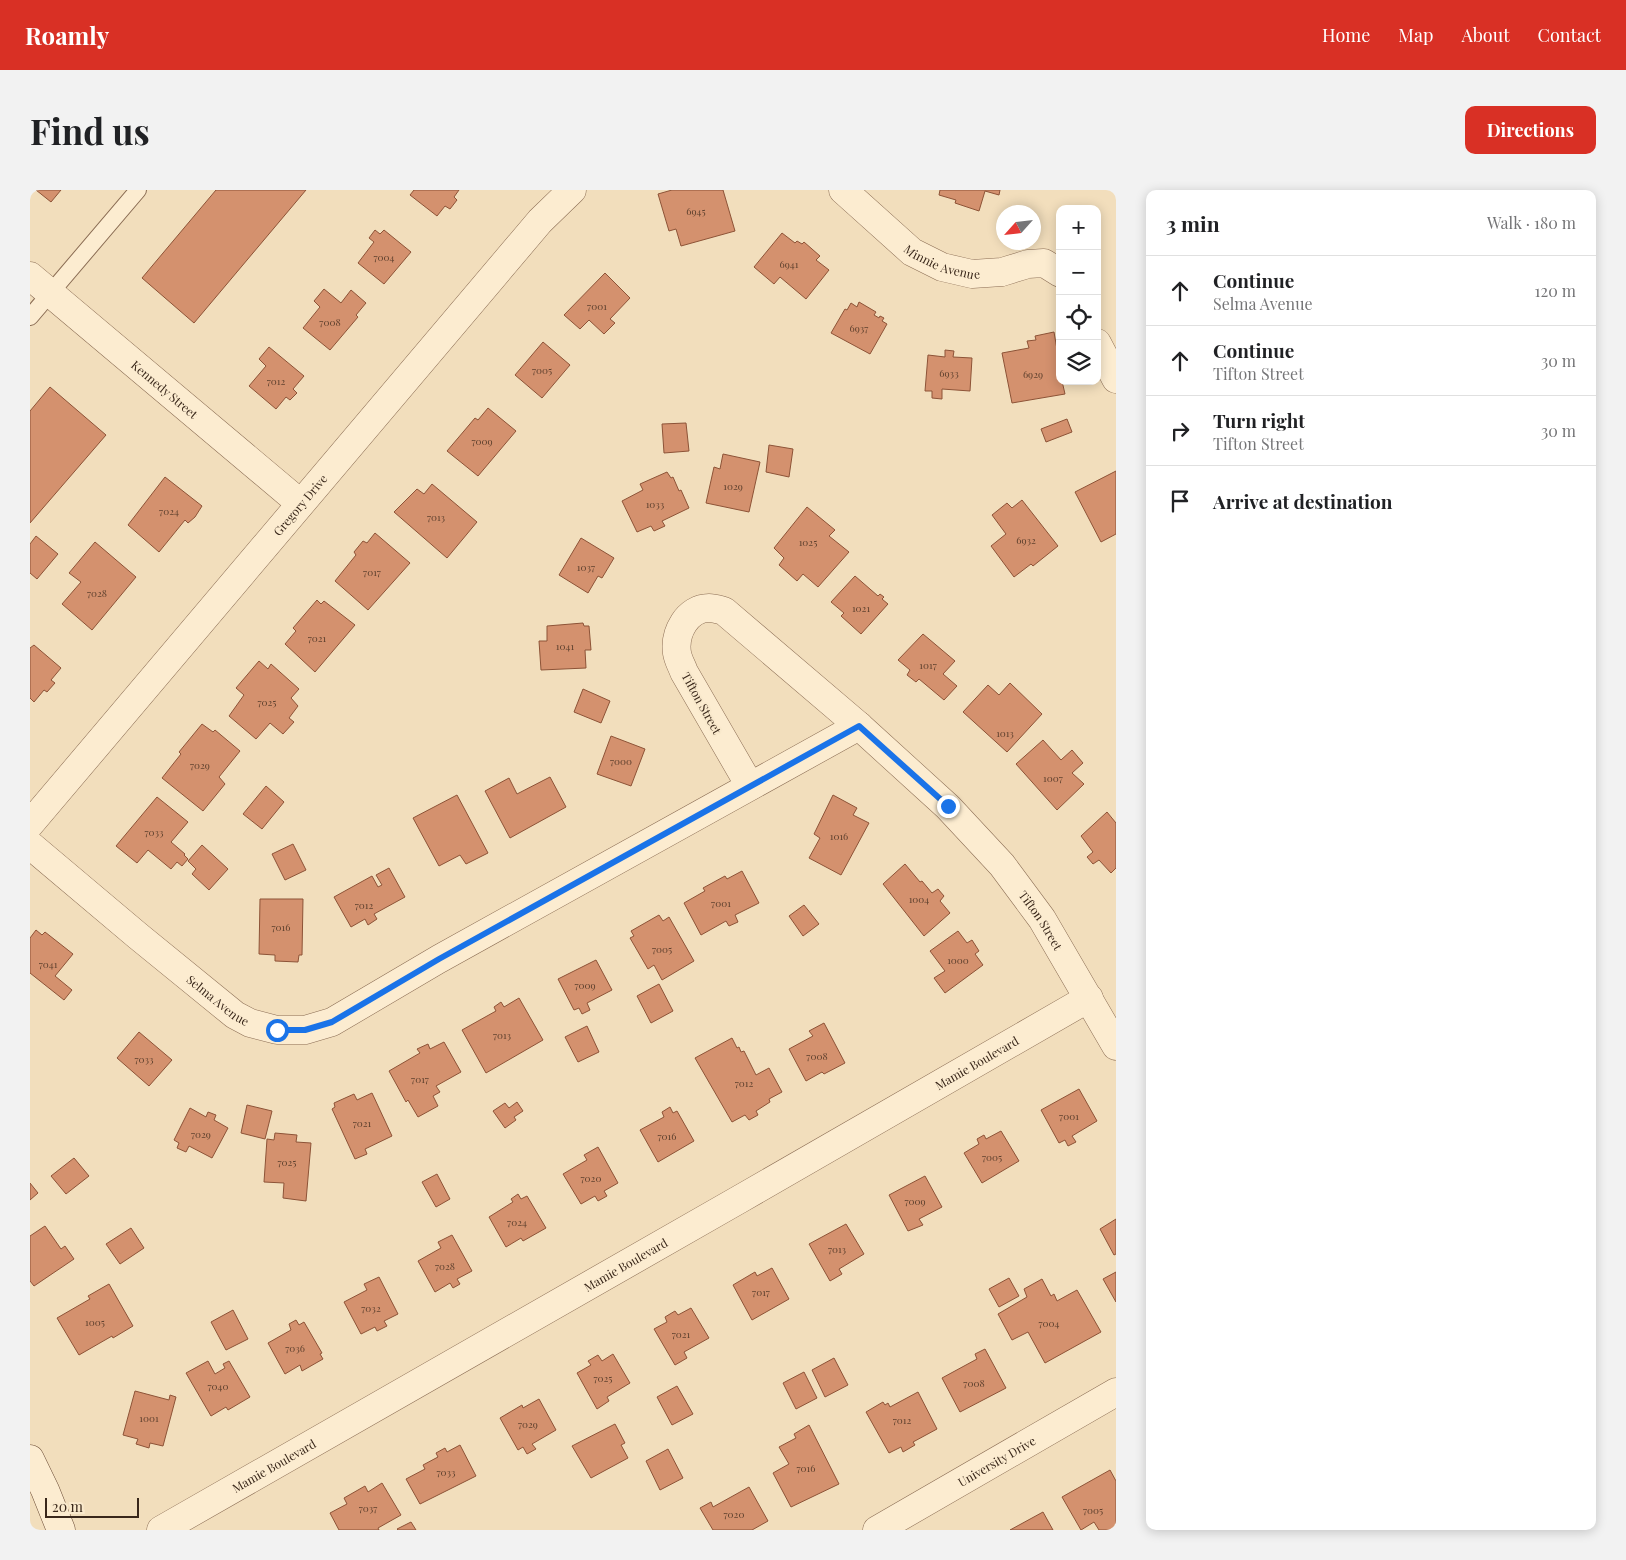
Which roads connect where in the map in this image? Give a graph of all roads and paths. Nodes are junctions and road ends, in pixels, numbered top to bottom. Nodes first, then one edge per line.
1 (138, 190) edge
2 (572, 190) edge
3 (843, 190) edge
4 (1056, 271) edge
5 (40, 284) edge
6 (30, 317) edge
7 (1101, 351) edge
8 (1116, 379) edge
9 (300, 503) junction
10 (859, 726) junction
11 (750, 786) junction
12 (30, 824) edge
13 (30, 845) edge
14 (1089, 998) junction
15 (1116, 1046) edge
16 (1116, 1392) edge
17 (30, 1459) edge
18 (61, 1530) edge
19 (161, 1530) edge
20 (877, 1530) edge

1 - 5 lane
2 - 9 street, Gregory Drive
3 - 4 street, Minnie Avenue
5 - 6 lane
5 - 9 street, Kennedy Street
7 - 8 street
9 - 12 street, Gregory Drive
10 - 11 street
10 - 11 street, Tifton Street
10 - 14 street, Tifton Street
11 - 13 street, Selma Avenue
14 - 15 street, Tifton Street
14 - 19 street, Mamie Boulevard
16 - 20 street, University Drive
17 - 18 street

